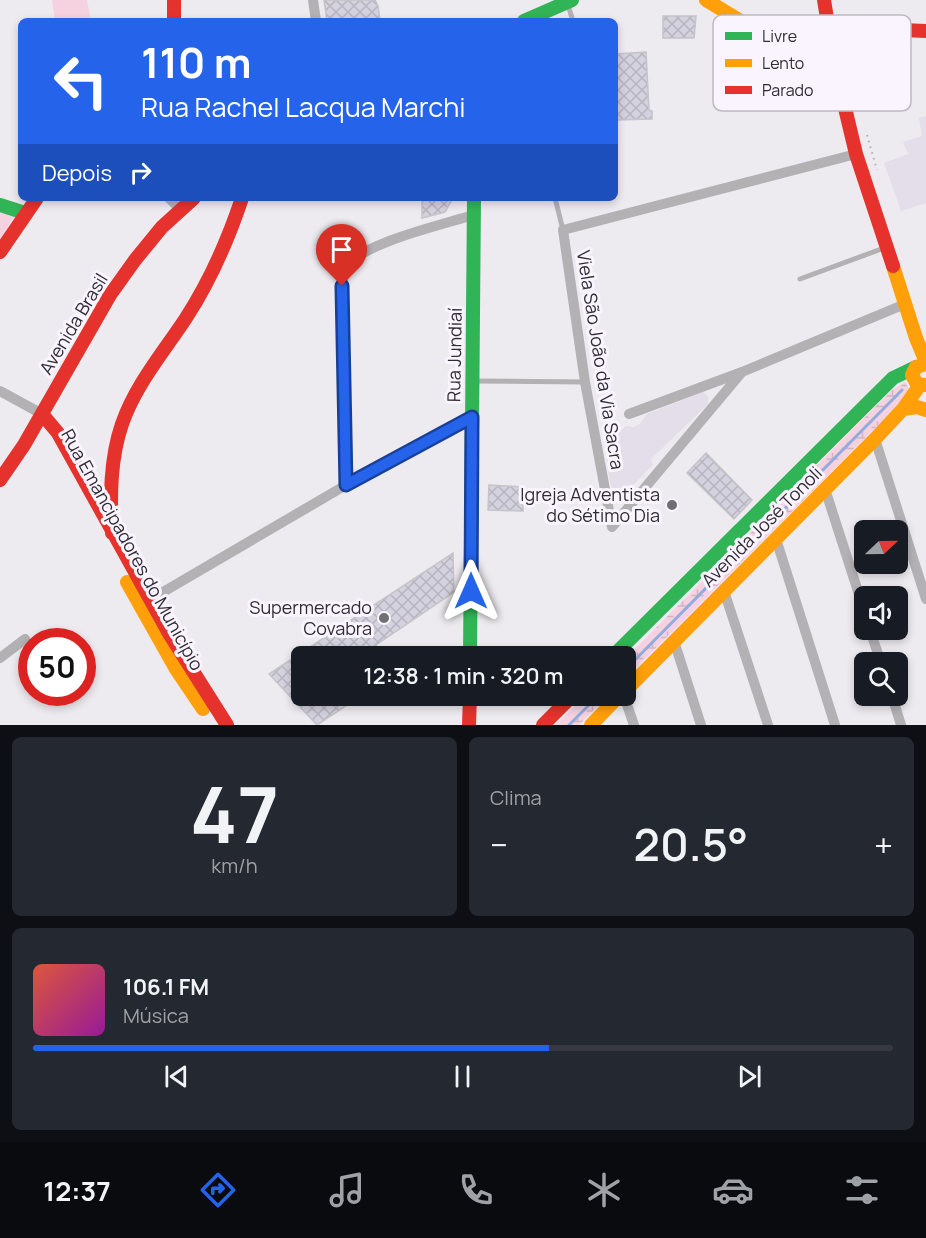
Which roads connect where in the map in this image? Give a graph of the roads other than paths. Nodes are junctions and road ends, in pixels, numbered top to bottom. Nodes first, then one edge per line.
1 (174, 0) edge
2 (313, 0) edge
3 (706, 0) edge
4 (824, 0) edge
5 (569, 1) edge
6 (731, 15) edge
7 (827, 15) edge
8 (174, 18) edge
9 (316, 18) edge
10 (531, 18) edge
11 (572, 18) edge
12 (911, 30) edge
13 (926, 31) edge
14 (846, 111) edge
15 (856, 154) junction
16 (35, 201) edge
17 (173, 201) edge
18 (190, 201) edge
19 (241, 201) edge
20 (474, 201) edge
21 (556, 201) edge
22 (0, 205) edge
23 (180, 209) junction
24 (25, 213) junction
25 (473, 215) junction
26 (563, 230) junction
27 (886, 248) junction
28 (0, 252) edge
29 (800, 279) dead end
30 (905, 304) junction
31 (923, 364) edge
32 (742, 372) junction
33 (473, 381) junction
34 (585, 382) junction
35 (924, 388) edge
36 (0, 391) edge
37 (903, 409) junction
38 (926, 410) edge
39 (629, 414) dead end
40 (472, 417) junction
41 (40, 419) junction
42 (875, 439) junction
43 (0, 480) edge
44 (346, 485) junction
45 (825, 489) junction
46 (112, 533) junction
47 (776, 539) junction
48 (856, 586) edge
49 (724, 591) junction
50 (926, 599) edge
51 (145, 603) junction
52 (674, 641) junction
53 (18, 644) edge
54 (470, 646) edge
55 (623, 646) edge
56 (0, 658) edge
57 (636, 680) edge
58 (470, 706) edge
59 (562, 706) edge
60 (609, 706) edge
61 (627, 706) edge
62 (894, 706) edge
63 (214, 725) edge
64 (227, 725) edge
65 (469, 725) edge
66 (543, 725) edge
67 (591, 725) edge
68 (634, 725) edge
69 (701, 725) edge
70 (768, 725) edge
71 (835, 725) edge
72 (901, 725) edge

1 - 8 main road
2 - 9 street
3 - 6 main road
4 - 7 main road
5 - 10 main road
5 - 11 lane
12 - 13 main road
14 - 15 main road
15 - 26 street
15 - 27 main road
16 - 24 main road
17 - 23 street
18 - 23 main road, Avenida Brasil
19 - 46 main road, Rua Emancipadores do Município
20 - 25 main road, Rua Jundiaí
21 - 26 lane, Viela São João da Via Sacra
22 - 24 main road
23 - 41 main road, Avenida Brasil
24 - 28 main road
25 - 33 main road, Rua Jundiaí
25 - 44 street
26 - 34 street, Viela São João da Via Sacra
27 - 29 lane
27 - 30 main road
30 - 31 main road
30 - 32 street
31 - 35 main road
31 - 55 main road, Avenida José Tonoli
32 - 34 street, Viela São João da Via Sacra
32 - 39 street
33 - 34 lane
33 - 40 main road, Rua Jundiaí
35 - 37 main road, Avenida José Tonoli
36 - 41 street
37 - 38 main road
37 - 42 main road, Avenida José Tonoli
40 - 44 street
40 - 54 main road, Rua Jundiaí
41 - 43 main road, Avenida Brasil
41 - 46 main road, Rua Emancipadores do Município
41 - 51 main road, Rua Emancipadores do Município
42 - 45 main road, Avenida José Tonoli
42 - 50 street
44 - 51 street
45 - 47 main road, Avenida José Tonoli
45 - 48 street
46 - 51 main road, Rua Emancipadores do Município
47 - 49 main road, Avenida José Tonoli
47 - 71 street
49 - 52 main road, Avenida José Tonoli
49 - 70 street
51 - 63 main road, Rua Emancipadores do Município
51 - 64 main road, Rua Emancipadores do Município
52 - 57 main road, Avenida José Tonoli
52 - 69 street
53 - 56 street
58 - 65 main road
59 - 66 main road
60 - 67 main road
61 - 68 street
62 - 72 street

